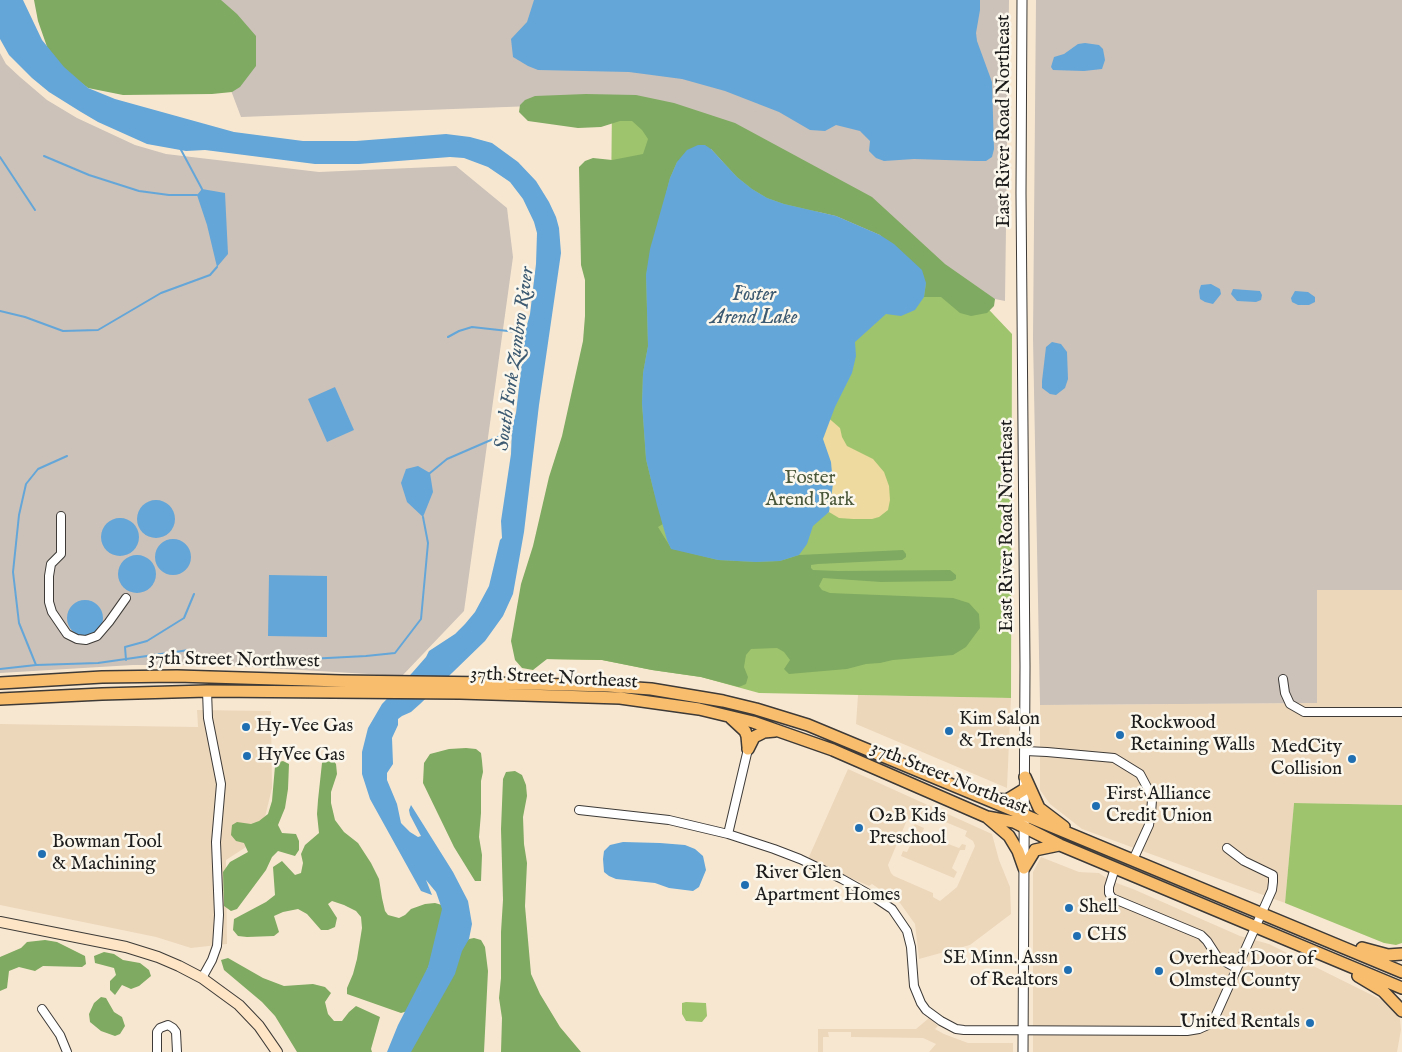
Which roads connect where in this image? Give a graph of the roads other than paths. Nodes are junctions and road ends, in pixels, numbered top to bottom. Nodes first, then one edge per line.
1 (1022, 0) edge
2 (61, 516) dead end
3 (126, 598) dead end
4 (102, 677) junction
5 (1283, 679) dead end
6 (0, 683) edge
7 (468, 683) joint
8 (365, 687) junction
9 (208, 691) junction
10 (460, 693) joint
11 (102, 694) junction
12 (0, 699) edge
13 (1402, 712) edge
14 (730, 717) junction
15 (800, 738) junction
16 (748, 749) junction
17 (1025, 751) junction
18 (1025, 783) junction
19 (982, 797) junction
20 (579, 810) dead end
21 (1024, 815) junction
22 (987, 817) junction
23 (1024, 828) junction
24 (1071, 833) junction
25 (728, 834) junction
26 (1060, 845) junction
27 (1227, 848) dead end
28 (1133, 860) junction
29 (1024, 868) junction
30 (1115, 868) junction
31 (1262, 913) junction
32 (0, 922) edge
33 (1255, 927) junction
34 (1307, 932) junction
35 (1306, 948) junction
36 (1402, 954) edge
37 (1236, 968) junction
38 (1402, 972) edge
39 (202, 978) junction
40 (1402, 988) edge
41 (42, 1010) dead end
42 (1402, 1011) edge
43 (1023, 1030) junction
44 (67, 1052) edge
45 (157, 1052) edge
46 (177, 1052) edge
47 (277, 1052) edge
48 (1023, 1052) edge

1 - 17 street, East River Road Northeast
2 - 3 street
4 - 6 main road, 37th Street Northwest
4 - 8 main road, 37th Street Northwest
4 - 11 main road
5 - 13 street
7 - 8 main road, 37th Street Northwest
7 - 19 main road, 37th Street Northeast
8 - 9 main road, 37th Street Northwest
8 - 10 main road, 37th Street Northwest
9 - 11 main road, 37th Street Northwest
9 - 39 street
10 - 14 main road, 37th Street Northeast
11 - 12 main road, 37th Street Northwest
14 - 15 main road, 37th Street Northeast
14 - 16 main road
15 - 16 main road
15 - 22 main road, 37th Street Northeast
16 - 25 street
17 - 18 street, East River Road Northeast
17 - 28 street
18 - 19 main road
18 - 21 street, East River Road Northeast
18 - 24 main road
19 - 21 main road, 37th Street Northeast
20 - 25 street
21 - 23 street, East River Road Northeast
21 - 24 main road, 37th Street Northeast
22 - 23 main road, 37th Street Northeast
22 - 29 main road
23 - 26 main road, 37th Street Northeast
23 - 29 street, East River Road Northeast
24 - 28 main road, 37th Street Northeast
25 - 43 street
26 - 29 main road
26 - 30 main road, 37th Street Northeast
27 - 31 street
28 - 31 main road, 37th Street Northeast
29 - 43 street, East River Road Northeast
30 - 33 main road, 37th Street Northeast
30 - 37 street
31 - 33 street
31 - 34 main road, 37th Street Northeast
32 - 39 main road
33 - 35 main road, 37th Street Northeast
33 - 37 street
34 - 36 main road
34 - 38 main road, 37th Street Northeast
35 - 40 main road, 37th Street Northeast
35 - 42 main road
37 - 43 street
39 - 47 main road
41 - 44 street
43 - 48 street, East River Road Northeast
45 - 46 street

